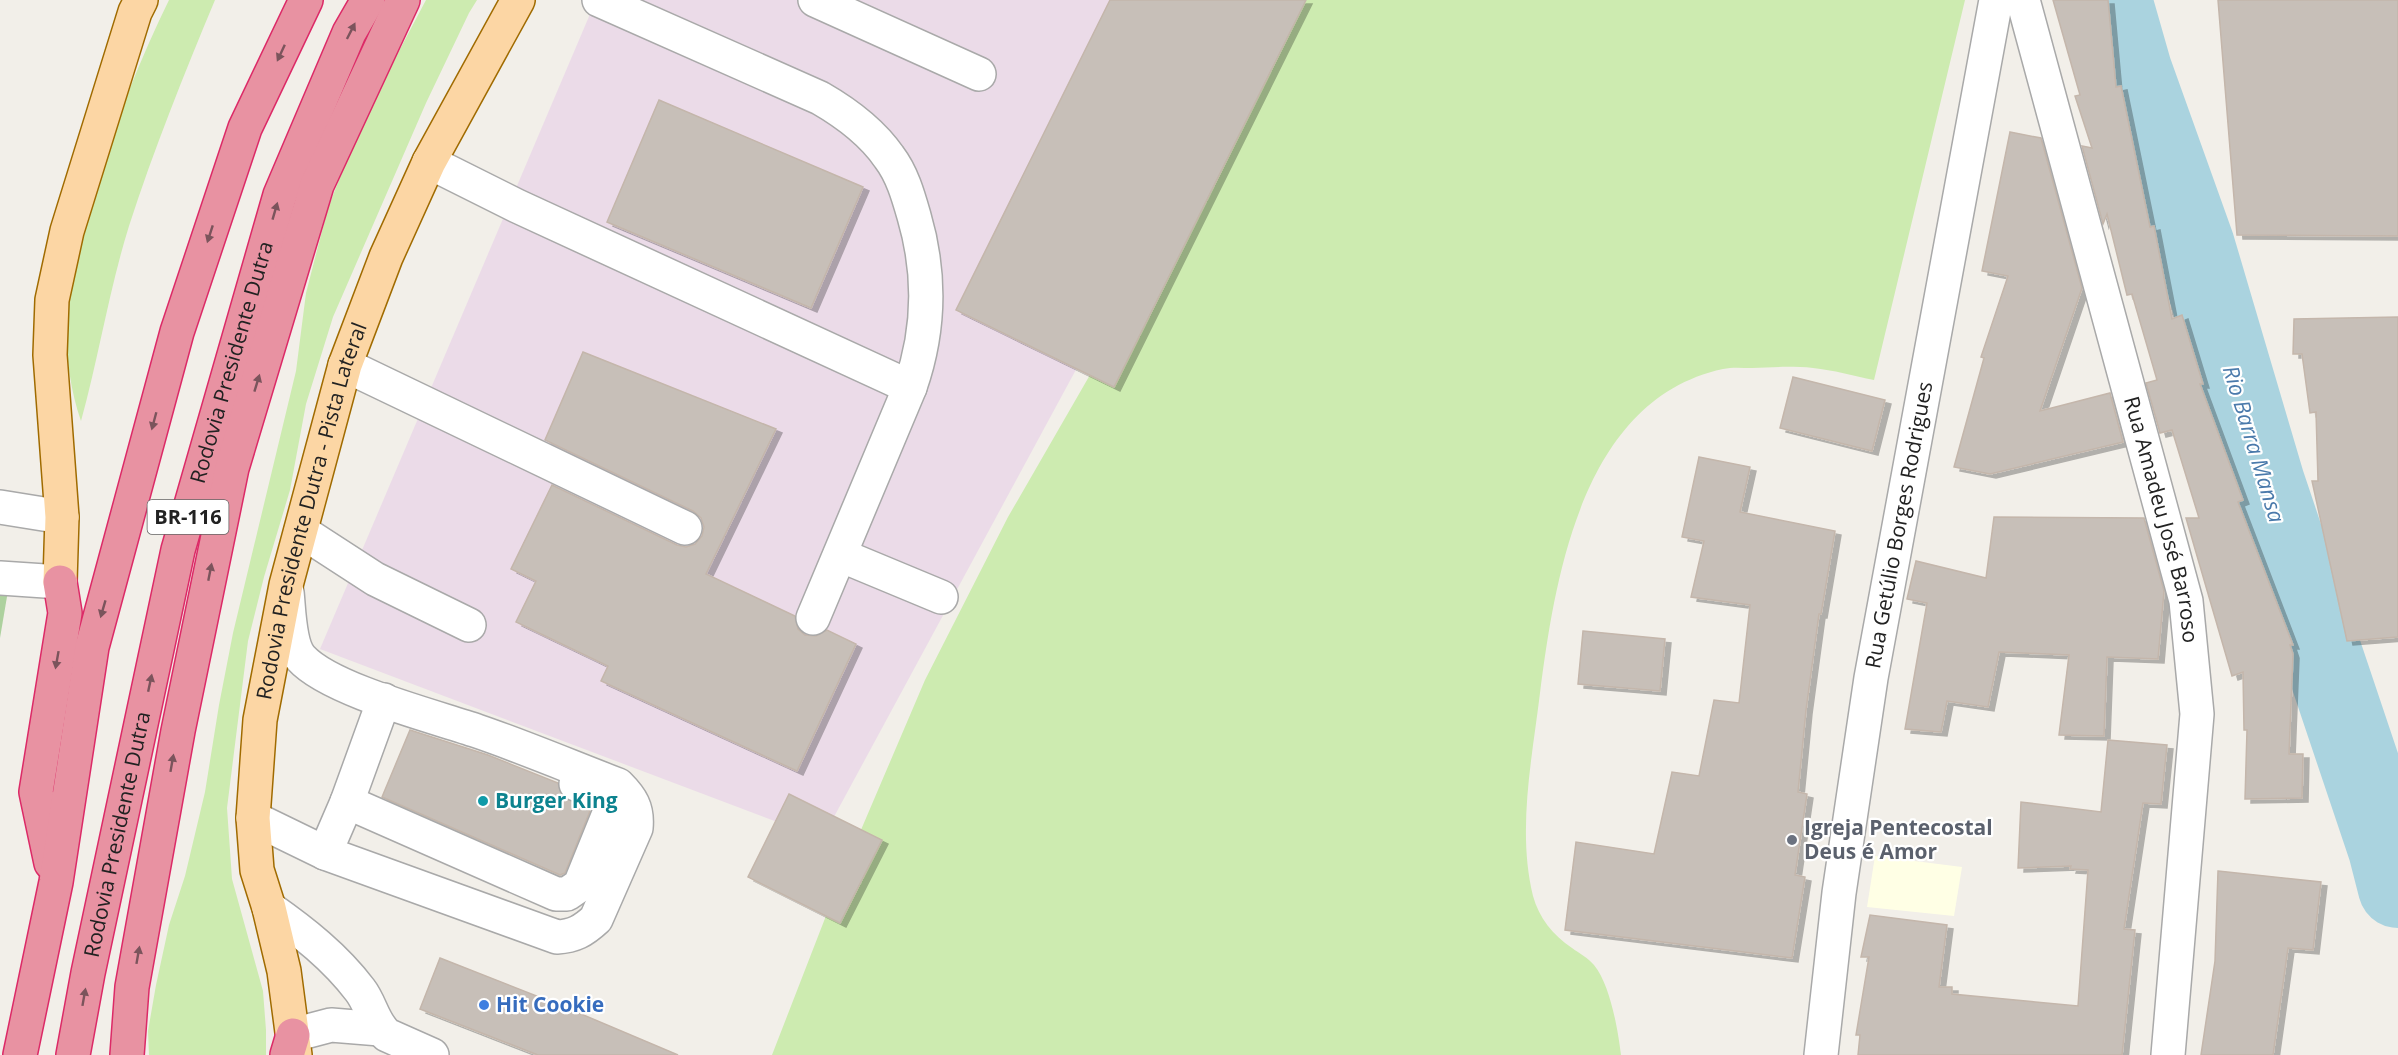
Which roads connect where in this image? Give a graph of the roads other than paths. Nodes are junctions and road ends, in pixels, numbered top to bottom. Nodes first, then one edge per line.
1 (141, 0) edge
2 (306, 0) edge
3 (368, 0) edge
4 (403, 0) edge
5 (518, 0) edge
6 (599, 0) edge
7 (815, 0) edge
8 (1996, 0) edge
9 (2023, 0) edge
10 (978, 74) dead end
11 (429, 162) junction
12 (345, 365) junction
13 (910, 387) junction
14 (0, 507) edge
15 (62, 517) junction
16 (685, 528) dead end
17 (301, 531) junction
18 (840, 555) junction
19 (0, 578) edge
20 (60, 582) junction
21 (286, 585) junction
22 (942, 597) dead end
23 (813, 618) dead end
24 (469, 625) dead end
25 (384, 700) junction
26 (479, 732) junction
27 (347, 802) junction
28 (253, 818) junction
29 (325, 853) junction
30 (56, 882) junction
31 (269, 908) junction
32 (382, 1040) edge
33 (291, 1048) edge
34 (20, 1055) edge
35 (73, 1055) edge
36 (127, 1055) edge
37 (432, 1055) edge
38 (1821, 1055) edge
39 (2168, 1055) edge

1 - 15 main road
2 -> 30 highway, BR-116
35 -> 3 highway, Rodovia Presidente Dutra / BR-116
36 -> 4 highway, BR-116
5 - 11 main road, Rodovia Presidente Dutra - Pista Lateral
6 - 13 street
7 - 10 street
8 - 38 street, Rua Getúlio Borges Rodrigues
9 - 39 street, Rua Amadeu José Barroso
11 - 12 main road, Rodovia Presidente Dutra - Pista Lateral
11 - 13 street
12 - 16 street
12 - 17 main road, Rodovia Presidente Dutra - Pista Lateral
13 - 18 street
14 - 15 street
15 - 20 main road
17 - 21 main road, Rodovia Presidente Dutra - Pista Lateral
17 - 24 street
18 - 22 street
18 - 23 street
19 - 20 street
20 -> 30 highway
21 - 25 street
21 - 28 main road, Rodovia Presidente Dutra - Pista Lateral
25 - 26 street
25 - 27 street
26 - 27 street
26 - 29 street
27 - 29 street
28 - 29 street
28 - 31 main road, Rodovia Presidente Dutra - Pista Lateral
30 - 34 highway, BR-116
31 - 32 street
31 - 33 main road, Rodovia Presidente Dutra - Pista Lateral
32 - 33 street
32 - 37 street

